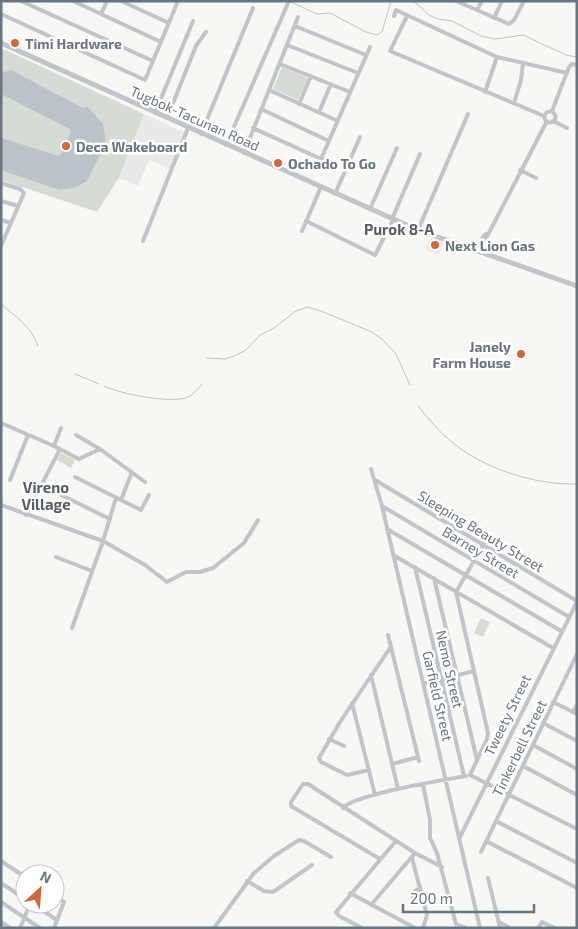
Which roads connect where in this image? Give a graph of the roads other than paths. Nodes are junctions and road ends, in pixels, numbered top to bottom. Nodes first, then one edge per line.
1 (21, 1) edge
2 (73, 1) edge
3 (107, 1) edge
4 (121, 1) edge
5 (171, 1) edge
6 (289, 1) edge
7 (456, 1) edge
8 (482, 1) edge
9 (502, 1) edge
10 (524, 1) edge
11 (461, 2) edge
12 (178, 3) edge
13 (253, 8) dead end
14 (477, 10) junction
15 (1, 14) edge
16 (101, 14) junction
17 (394, 16) dead end
18 (407, 16) junction
19 (298, 17) dead end
20 (494, 18) junction
21 (193, 20) dead end
22 (169, 23) junction
23 (295, 26) junction
24 (206, 32) dead end
25 (161, 42) junction
26 (1, 43) edge
27 (287, 44) junction
28 (370, 47) dead end
29 (366, 54) junction
30 (497, 57) junction
31 (153, 61) junction
32 (523, 63) junction
33 (280, 64) junction
34 (577, 65) edge
35 (358, 73) junction
36 (567, 73) junction
37 (311, 76) junction
38 (331, 84) junction
39 (269, 90) junction
40 (350, 92) junction
41 (485, 92) junction
42 (514, 103) junction
43 (299, 104) junction
44 (261, 109) junction
45 (552, 111) junction
46 (318, 112) junction
47 (155, 113) junction
48 (468, 114) dead end
49 (544, 116) junction
50 (167, 118) junction
51 (338, 121) junction
52 (547, 121) junction
53 (553, 121) junction
54 (188, 128) junction
55 (254, 128) junction
56 (567, 128) dead end
57 (201, 134) junction
58 (360, 137) dead end
59 (329, 141) junction
60 (226, 145) junction
61 (398, 148) dead end
62 (244, 153) junction
63 (420, 154) dead end
64 (321, 159) junction
65 (330, 163) dead end
66 (520, 170) junction
67 (536, 178) dead end
68 (1, 182) edge
69 (321, 187) junction
70 (335, 194) junction
71 (1, 201) edge
72 (18, 206) junction
73 (370, 209) junction
74 (392, 219) junction
75 (1, 220) edge
76 (306, 221) junction
77 (11, 223) junction
78 (418, 230) junction
79 (302, 232) dead end
80 (143, 241) dead end
81 (1, 246) edge
82 (477, 252) junction
83 (577, 286) edge
84 (1, 423) edge
85 (61, 428) dead end
86 (28, 435) junction
87 (76, 435) dead end
88 (54, 446) junction
89 (60, 449) junction
90 (100, 449) junction
91 (371, 469) dead end
92 (132, 472) junction
93 (75, 477) dead end
94 (10, 480) dead end
95 (374, 480) junction
96 (145, 482) dead end
97 (41, 485) junction
98 (149, 495) dead end
99 (116, 498) junction
100 (121, 500) junction
101 (1, 505) edge
102 (382, 506) junction
103 (26, 514) junction
104 (110, 519) junction
105 (258, 520) dead end
106 (387, 529) junction
107 (489, 535) dead end
108 (103, 541) junction
109 (484, 544) junction
110 (393, 555) junction
111 (56, 557) dead end
112 (474, 561) junction
113 (415, 567) junction
114 (92, 571) junction
115 (466, 575) junction
116 (434, 578) junction
117 (457, 590) junction
118 (577, 602) edge
119 (569, 617) junction
120 (72, 628) dead end
121 (561, 632) junction
122 (388, 635) dead end
123 (390, 648) junction
124 (553, 648) junction
125 (577, 654) edge
126 (474, 671) junction
127 (371, 675) junction
128 (457, 676) junction
129 (441, 680) junction
130 (423, 684) junction
131 (554, 702) junction
132 (352, 703) junction
133 (577, 705) edge
134 (575, 713) edge
135 (543, 723) junction
136 (329, 740) junction
137 (577, 741) edge
138 (532, 745) junction
139 (344, 746) dead end
140 (477, 760) junction
141 (392, 764) junction
142 (523, 766) junction
143 (577, 769) edge
144 (369, 770) junction
145 (470, 775) junction
146 (464, 776) junction
147 (446, 780) junction
148 (486, 783) junction
149 (423, 784) junction
150 (398, 789) junction
151 (509, 794) junction
152 (375, 795) junction
153 (577, 796) edge
154 (343, 808) junction
155 (496, 821) junction
156 (577, 829) edge
157 (459, 839) junction
158 (396, 841) junction
159 (486, 841) junction
160 (481, 852) dead end
161 (416, 853) junction
162 (331, 857) dead end
163 (412, 858) junction
164 (380, 859) junction
165 (1, 861) edge
166 (577, 863) edge
167 (312, 865) dead end
168 (442, 867) junction
169 (15, 870) edge
170 (488, 878) dead end
171 (247, 881) junction
172 (1, 883) edge
173 (420, 888) junction
174 (577, 888) edge
175 (15, 892) edge
176 (350, 893) junction
177 (412, 896) junction
178 (406, 898) dead end
179 (424, 901) junction
180 (1, 902) edge
181 (371, 904) junction
182 (26, 914) edge
183 (47, 914) edge
184 (59, 914) edge
185 (24, 918) junction
186 (57, 920) junction
187 (1, 922) edge
188 (499, 922) junction
189 (456, 924) junction
190 (10, 928) edge
191 (20, 928) edge
192 (40, 928) edge
193 (54, 928) edge
194 (214, 928) edge
195 (362, 928) edge
196 (415, 928) edge
197 (423, 928) edge
198 (453, 928) edge
199 (466, 928) edge
200 (480, 928) edge
201 (500, 928) edge
202 (510, 928) edge
203 (538, 928) edge
204 (555, 928) edge

1 - 31 street
2 - 16 street
3 - 16 street
4 - 22 street
5 - 12 street
6 - 60 street
7 - 11 street
8 - 14 street
9 - 20 street
10 - 20 street
11 - 14 street
12 - 22 street
13 - 57 street
14 - 20 street
15 - 31 street
16 - 25 street
17 - 18 street
18 - 30 street
18 - 41 street
19 - 23 street
21 - 47 street
22 - 25 street
23 - 27 street
23 - 29 street
24 - 50 street
25 - 31 street
26 - 47 street, Tugbok-Tacunan Road
27 - 33 street
27 - 35 street
28 - 29 street
29 - 35 street
30 - 32 street
30 - 41 street
32 - 36 street
32 - 42 street
33 - 37 street
33 - 39 street
34 - 36 street
35 - 40 street
36 - 45 street
37 - 38 street
37 - 43 street
38 - 40 street
38 - 46 street
39 - 43 street
39 - 44 street
40 - 51 street
41 - 42 street
42 - 49 street
43 - 46 street
44 - 55 street
44 - 59 street
45 - 49 street
45 - 53 street
46 - 51 street
47 - 50 street, Tugbok-Tacunan Road
48 - 78 street
49 - 52 street
50 - 54 street, Tugbok-Tacunan Road
51 - 59 street
52 - 53 street
52 - 66 street
53 - 56 street
54 - 57 street, Tugbok-Tacunan Road
54 - 80 street
55 - 62 street
55 - 64 street
57 - 60 street, Tugbok-Tacunan Road
58 - 70 street
59 - 64 street
60 - 62 street, Tugbok-Tacunan Road
61 - 73 street
62 - 69 street, Tugbok-Tacunan Road
63 - 74 street
64 - 65 street
66 - 67 street
66 - 82 street
68 - 72 street
69 - 70 street, Tugbok-Tacunan Road
69 - 76 street
70 - 73 street, Tugbok-Tacunan Road
71 - 72 street
72 - 77 street
73 - 74 street, Tugbok-Tacunan Road
74 - 76 street
74 - 78 street, Tugbok-Tacunan Road
75 - 77 street
76 - 79 street
77 - 81 street
78 - 82 street, Tugbok-Tacunan Road
82 - 83 street, Tugbok-Tacunan Road
84 - 86 street
85 - 88 street
86 - 88 street
86 - 94 street
87 - 90 street
88 - 89 street
89 - 90 street
89 - 97 street
90 - 92 street
91 - 95 street, Garfield Street
92 - 96 street
92 - 100 street
93 - 99 street
95 - 102 street, Garfield Street
95 - 109 street, Sleeping Beauty Street
97 - 103 street
97 - 104 street
98 - 100 street
99 - 100 street
99 - 104 street
101 - 103 street
102 - 106 street, Garfield Street
102 - 112 street, Barney Street
103 - 108 street
104 - 108 street
105 - 108 street
106 - 110 street, Garfield Street
106 - 115 street
107 - 109 street
108 - 114 street
109 - 112 street
109 - 118 street, Sleeping Beauty Street
110 - 113 street
110 - 130 street, Garfield Street
111 - 114 street
112 - 115 street
112 - 119 street, Barney Street
113 - 116 street
113 - 129 street, Nemo Street
114 - 120 street
115 - 117 street
115 - 121 street
116 - 117 street
116 - 128 street
117 - 124 street
117 - 126 street
118 - 119 street, Tweety Street
119 - 121 street, Tweety Street
121 - 124 street, Tweety Street
122 - 123 street
123 - 127 street
123 - 141 street
124 - 148 street, Tweety Street
125 - 131 street, Tinkerbell Street
126 - 128 street
126 - 140 street
127 - 132 street
127 - 141 street
128 - 129 street
128 - 140 street
129 - 130 street
129 - 146 street, Nemo Street
130 - 147 street, Garfield Street
131 - 134 street
131 - 135 street, Tinkerbell Street
132 - 136 street
132 - 144 street
133 - 134 street
135 - 137 street
135 - 138 street, Tinkerbell Street
136 - 139 street
136 - 144 street
138 - 142 street, Tinkerbell Street
138 - 143 street
140 - 145 street
141 - 150 street
142 - 151 street, Tinkerbell Street
142 - 153 street
144 - 152 street
145 - 146 street
145 - 148 street
146 - 147 street
147 - 149 street
147 - 157 street, Garfield Street
148 - 151 street
148 - 157 street, Tweety Street
149 - 150 street
149 - 168 street
150 - 152 street
151 - 155 street, Tinkerbell Street
151 - 156 street
152 - 154 street
154 - 158 street
154 - 164 street
155 - 159 street, Tinkerbell Street
155 - 166 street
157 - 200 street, Garfield Street
158 - 161 street
158 - 164 street
159 - 160 street, Tinkerbell Street
159 - 174 street
161 - 163 street
161 - 168 street
162 - 171 street
163 - 173 street
163 - 181 street
164 - 176 street
165 - 169 street
167 - 171 street
168 - 189 street
170 - 188 street
171 - 194 street
172 - 175 street
173 - 177 street
173 - 179 street
176 - 181 street
176 - 195 street
177 - 178 street
177 - 179 street
179 - 197 street
180 - 185 street
181 - 196 street
182 - 185 street
183 - 186 street
184 - 186 street
185 - 191 street
185 - 192 street
186 - 193 street
187 - 190 street
188 - 201 street
188 - 202 street
189 - 198 street
189 - 199 street
203 - 204 street

